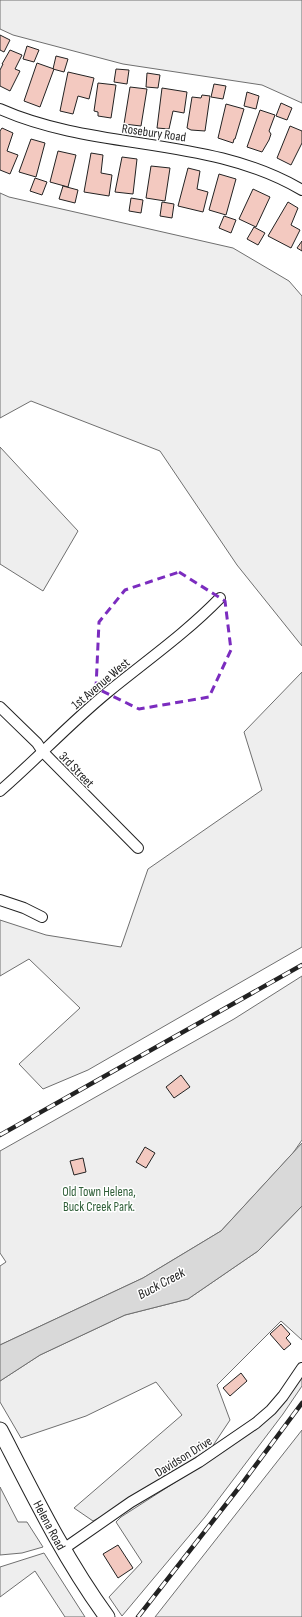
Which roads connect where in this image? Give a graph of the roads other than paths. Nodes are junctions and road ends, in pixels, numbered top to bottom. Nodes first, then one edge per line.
1 (0, 109) edge
2 (302, 190) edge
3 (220, 598) dead end
4 (0, 707) edge
5 (43, 752) junction
6 (0, 791) edge
7 (138, 848) dead end
8 (0, 900) edge
9 (42, 917) dead end
10 (302, 1368) edge
11 (0, 1430) edge
12 (62, 1550) junction
13 (107, 1617) edge

1 - 2 street, Rosebury Road
3 - 5 street, 1st Avenue West
4 - 5 street, 3rd Street
5 - 6 street, 1st Avenue West
5 - 7 street, 3rd Street
8 - 9 street
10 - 12 street, Davidson Drive
11 - 12 main road, Helena Road
12 - 13 main road, Helena Road

